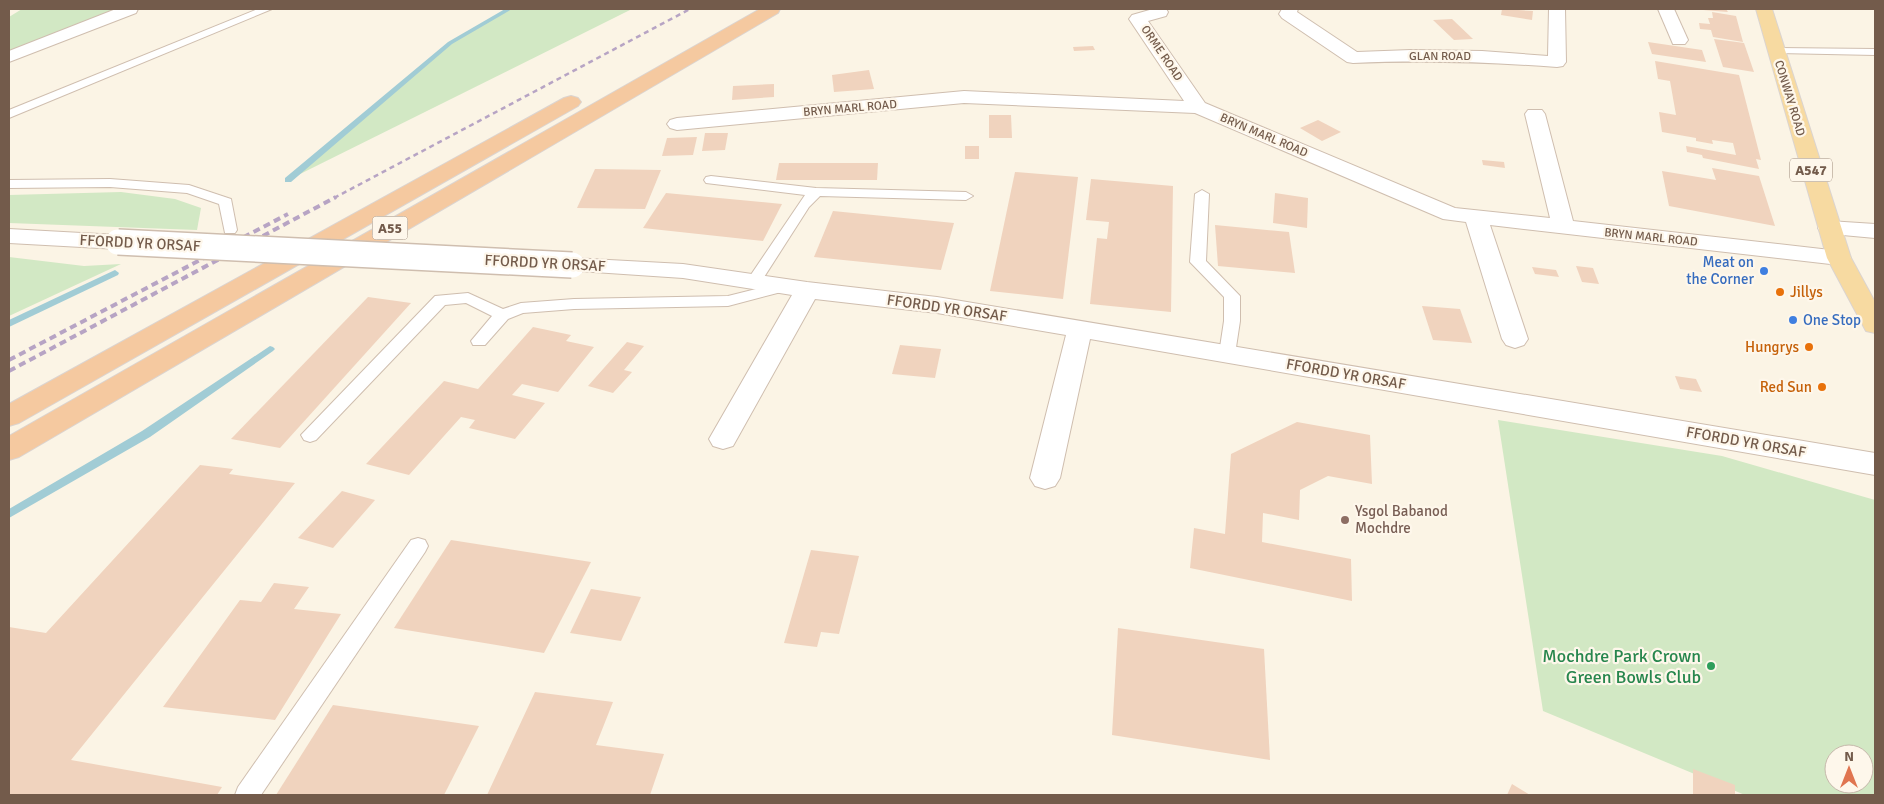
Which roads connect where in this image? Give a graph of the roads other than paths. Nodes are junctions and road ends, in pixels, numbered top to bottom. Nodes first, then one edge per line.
1 (130, 9) edge
2 (268, 9) edge
3 (737, 9) edge
4 (772, 9) edge
5 (1290, 9) edge
6 (1556, 9) edge
7 (1666, 9) edge
8 (1764, 9) edge
9 (1160, 12) dead end
10 (1679, 40) dead end
11 (1776, 51) junction
12 (1875, 52) edge
13 (9, 57) edge
14 (1198, 107) junction
15 (9, 114) edge
16 (1535, 114) dead end
17 (677, 124) dead end
18 (711, 180) dead end
19 (9, 184) edge
20 (816, 192) junction
21 (1202, 194) dead end
22 (966, 196) dead end
23 (1476, 217) junction
24 (1563, 227) junction
25 (1829, 228) junction
26 (230, 230) dead end
27 (1875, 231) edge
28 (9, 236) edge
29 (1839, 258) junction
30 (754, 282) junction
31 (795, 289) junction
32 (502, 314) junction
33 (1875, 325) edge
34 (1080, 329) junction
35 (1515, 339) dead end
36 (479, 341) dead end
37 (1227, 354) junction
38 (9, 416) edge
39 (310, 435) dead end
40 (723, 439) dead end
41 (9, 449) edge
42 (1875, 464) edge
43 (1046, 478) dead end
44 (418, 546) dead end
45 (247, 795) edge

1 - 13 street
2 - 15 lane
3 - 38 highway, A55
4 - 41 highway, A55
5 - 6 street, GLAN ROAD
7 - 10 street
8 - 11 main road, CONWAY ROAD / A547
9 - 14 street, ORME ROAD
11 - 12 lane
11 - 25 main road, CONWAY ROAD / A547
14 - 17 street, BRYN MARL ROAD
14 - 23 street, BRYN MARL ROAD
16 - 24 street
18 - 20 lane
19 - 26 lane
20 - 22 lane
20 - 30 lane
21 - 37 lane
23 - 24 street, BRYN MARL ROAD
23 - 35 street
24 - 29 street, BRYN MARL ROAD
25 - 27 street
25 - 29 main road, CONWAY ROAD / A547
28 - 30 street, FFORDD YR ORSAF, bridge
29 - 33 main road, CONWAY ROAD / A547
30 - 31 street, FFORDD YR ORSAF
31 - 32 lane
31 - 34 street, FFORDD YR ORSAF
31 - 40 street
32 - 36 lane
32 - 39 lane
34 - 37 street, FFORDD YR ORSAF
34 - 43 street
37 - 42 street, FFORDD YR ORSAF
44 - 45 lane

